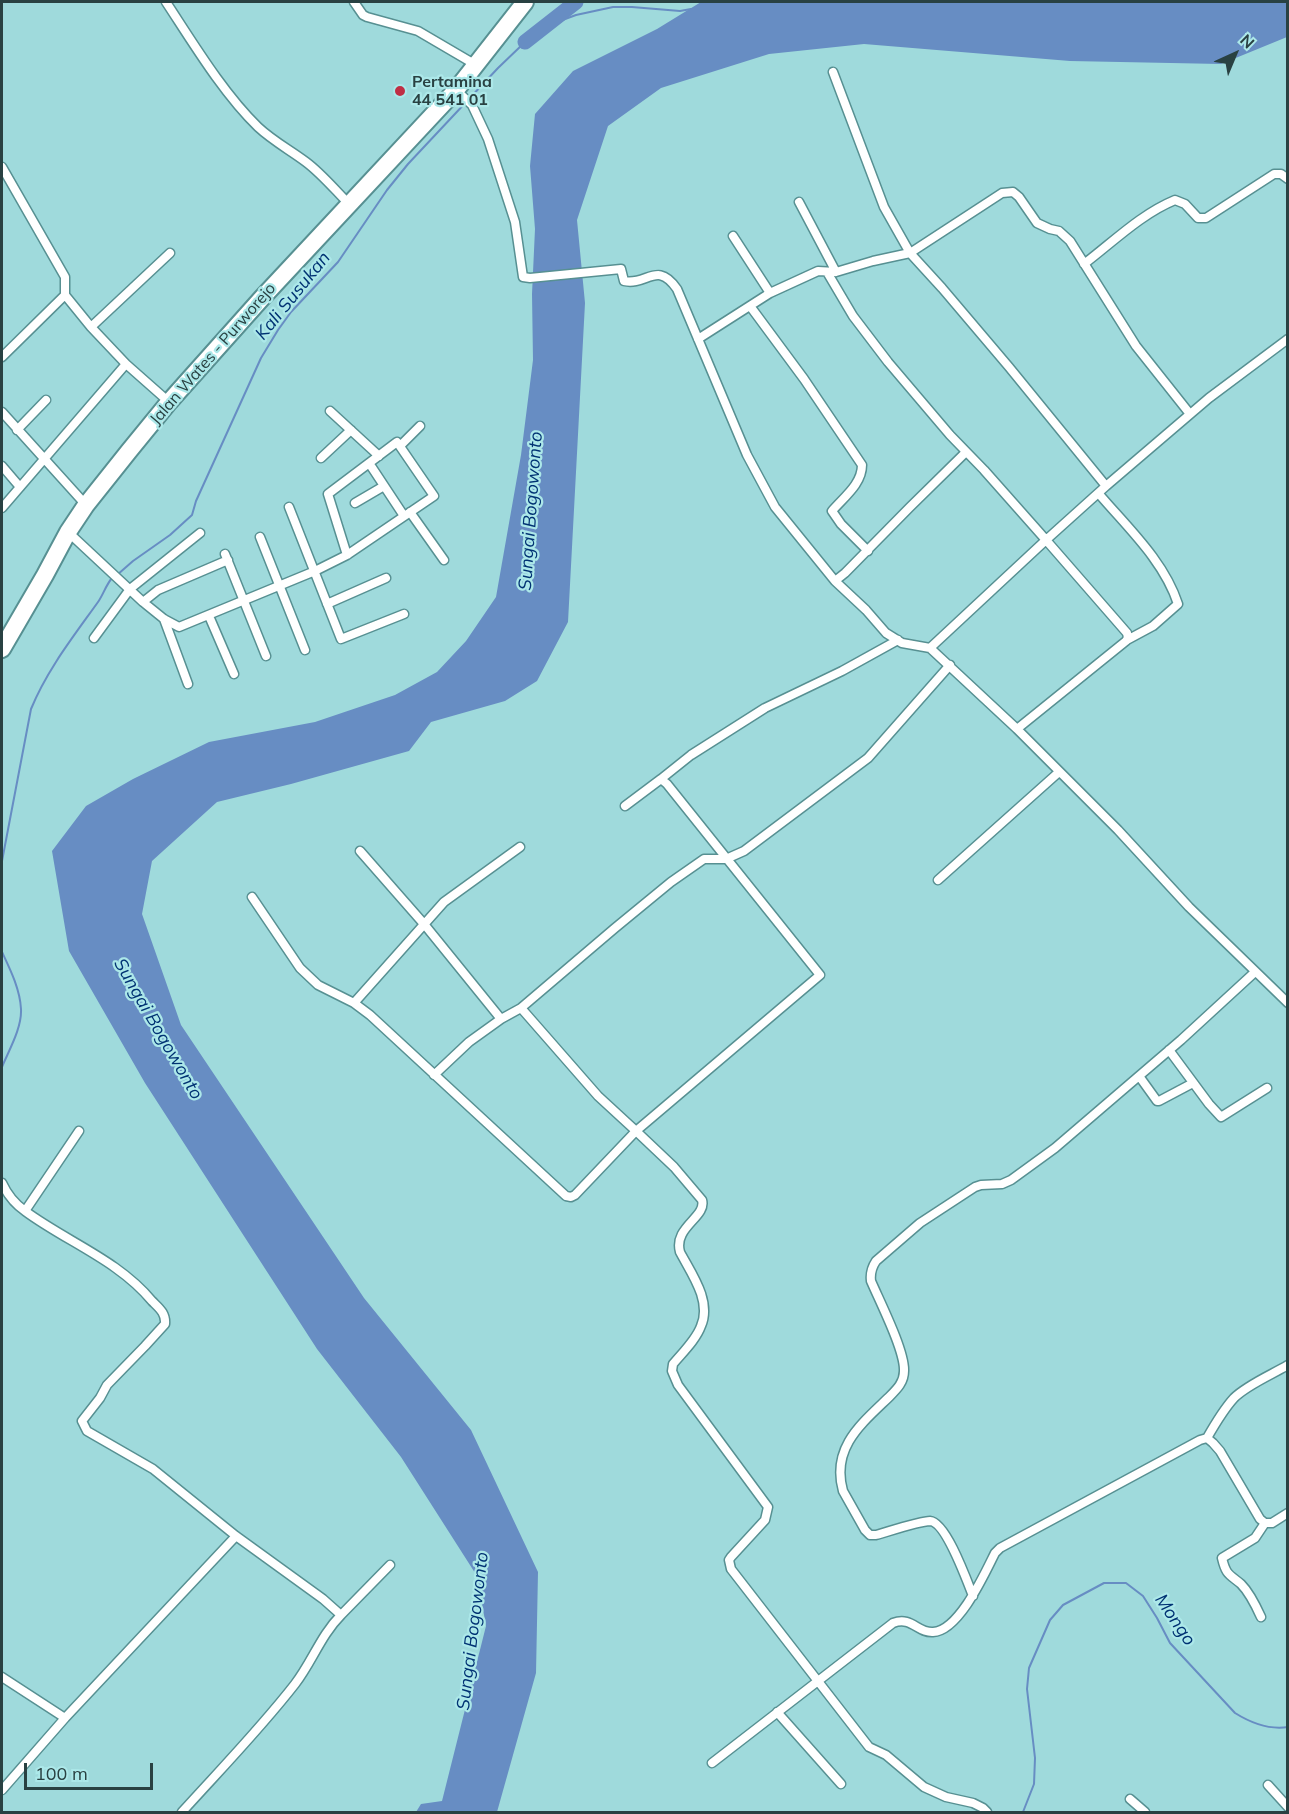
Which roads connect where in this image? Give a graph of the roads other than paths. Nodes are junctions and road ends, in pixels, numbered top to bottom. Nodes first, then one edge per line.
1 (166, 2) edge
2 (354, 2) edge
3 (525, 2) edge
4 (477, 65) junction
5 (833, 72) dead end
6 (459, 93) junction
7 (2, 166) edge
8 (1287, 179) edge
9 (799, 202) dead end
10 (349, 204) junction
11 (733, 236) dead end
12 (170, 253) dead end
13 (910, 253) junction
14 (1084, 264) junction
15 (831, 272) junction
16 (770, 293) junction
17 (65, 295) junction
18 (750, 306) junction
19 (91, 327) junction
20 (698, 339) junction
21 (1286, 343) edge
22 (2, 357) edge
23 (126, 364) junction
24 (46, 400) dead end
25 (169, 402) junction
26 (330, 411) dead end
27 (2, 412) edge
28 (1190, 414) junction
29 (420, 426) dead end
30 (17, 430) junction
31 (351, 430) junction
32 (400, 446) junction
33 (966, 452) junction
34 (379, 456) junction
35 (321, 458) dead end
36 (43, 459) junction
37 (369, 463) junction
38 (2, 466) edge
39 (384, 486) junction
40 (1106, 486) junction
41 (20, 488) junction
42 (1099, 494) junction
43 (355, 503) dead end
44 (86, 505) junction
45 (289, 507) dead end
46 (2, 508) edge
47 (407, 514) junction
48 (68, 532) junction
49 (200, 533) dead end
50 (260, 537) dead end
51 (1046, 540) junction
52 (868, 551) junction
53 (347, 555) junction
54 (444, 560) dead end
55 (315, 571) junction
56 (386, 578) dead end
57 (835, 581) junction
58 (280, 585) junction
59 (130, 590) junction
60 (244, 600) junction
61 (143, 602) junction
62 (327, 604) junction
63 (404, 614) dead end
64 (209, 616) junction
65 (164, 620) junction
66 (94, 638) dead end
67 (898, 640) junction
68 (1127, 640) junction
69 (930, 648) junction
70 (2, 649) edge
71 (304, 650) dead end
72 (266, 656) dead end
73 (950, 665) junction
74 (234, 674) dead end
75 (188, 684) dead end
76 (1017, 729) junction
77 (1059, 772) junction
78 (661, 780) junction
79 (625, 806) dead end
80 (520, 847) dead end
81 (360, 851) dead end
82 (726, 859) junction
83 (938, 880) dead end
84 (252, 897) dead end
85 (424, 924) junction
86 (1254, 972) junction
87 (354, 1003) junction
88 (1287, 1003) edge
89 (521, 1008) junction
90 (501, 1019) junction
91 (1170, 1050) junction
92 (434, 1075) junction
93 (1139, 1076) junction
94 (1193, 1083) junction
95 (1266, 1088) dead end
96 (79, 1131) dead end
97 (636, 1131) junction
98 (2, 1183) edge
99 (25, 1211) junction
100 (1287, 1365) edge
101 (1207, 1438) junction
102 (1287, 1513) edge
103 (1265, 1523) junction
104 (236, 1536) junction
105 (390, 1565) dead end
106 (974, 1596) junction
107 (341, 1615) junction
108 (1261, 1617) dead end
109 (2, 1677) edge
110 (817, 1681) junction
111 (777, 1712) junction
112 (65, 1718) junction
113 (712, 1763) dead end
114 (841, 1784) dead end
115 (1268, 1785) dead end
116 (2, 1790) edge
117 (1130, 1799) dead end
118 (1287, 1807) edge
119 (182, 1812) edge
120 (987, 1812) edge
121 (1145, 1812) edge

1 - 10 street
2 - 4 street
3 - 4 highway, Jalan Wates - Purworejo
4 - 6 highway, Jalan Wates - Purworejo
5 - 13 street
6 - 10 highway, Jalan Wates - Purworejo
6 - 20 street
7 - 17 street
8 - 14 street
9 - 15 street
10 - 25 highway, Jalan Wates - Purworejo
11 - 16 street
12 - 19 street
13 - 14 street
13 - 15 street
13 - 40 street
14 - 28 street
15 - 16 street
15 - 33 street
16 - 18 street
17 - 19 street
17 - 22 street
18 - 20 street
18 - 52 street
19 - 23 street
20 - 57 street
21 - 28 street
23 - 25 street
23 - 36 street
24 - 30 street
25 - 44 highway, Jalan Wates - Purworejo
26 - 31 street
27 - 30 street
28 - 40 street
29 - 32 street
30 - 36 street
31 - 34 street
31 - 35 street
32 - 34 street
32 - 47 street
33 - 51 street
33 - 52 street
34 - 37 street
36 - 41 street
36 - 44 street
37 - 39 street
37 - 53 street
38 - 41 street
39 - 43 street
39 - 47 street
40 - 42 street
41 - 46 street
42 - 51 street
42 - 68 street
44 - 48 highway, Jalan Wates - Purworejo
45 - 55 street
47 - 53 street
47 - 54 street
48 - 59 street
48 - 70 highway, Jalan Wates - Purworejo
49 - 59 street
50 - 58 street
51 - 68 street
51 - 69 street
52 - 57 street
53 - 55 street
55 - 58 street
55 - 62 street
56 - 62 street
57 - 67 street
58 - 60 street
58 - 71 street
59 - 61 street
59 - 66 street
60 - 61 street
60 - 64 street
60 - 72 street
61 - 65 street
62 - 63 street
64 - 65 street
64 - 74 street
65 - 75 street
67 - 69 street
67 - 78 street
68 - 76 street
69 - 73 street
73 - 76 street
73 - 82 street
76 - 77 street
77 - 83 street
77 - 86 street
78 - 79 street
78 - 82 street
80 - 85 street
81 - 85 street
82 - 89 street
82 - 97 street
84 - 87 street
85 - 87 street
85 - 90 street
86 - 88 street
86 - 91 street
87 - 92 street
89 - 90 street
89 - 97 street
90 - 92 street
91 - 93 street
91 - 94 street
92 - 97 street
93 - 94 street
93 - 106 street
94 - 95 street
96 - 99 street
97 - 110 street
98 - 99 street
99 - 104 street
100 - 101 street
101 - 103 street
101 - 106 street
102 - 103 street
103 - 108 street
104 - 107 street
104 - 112 street
105 - 107 street
106 - 110 street
107 - 119 street
109 - 112 street
110 - 111 street
110 - 120 street
111 - 113 street
111 - 114 street
112 - 116 street
115 - 118 street
117 - 121 street

